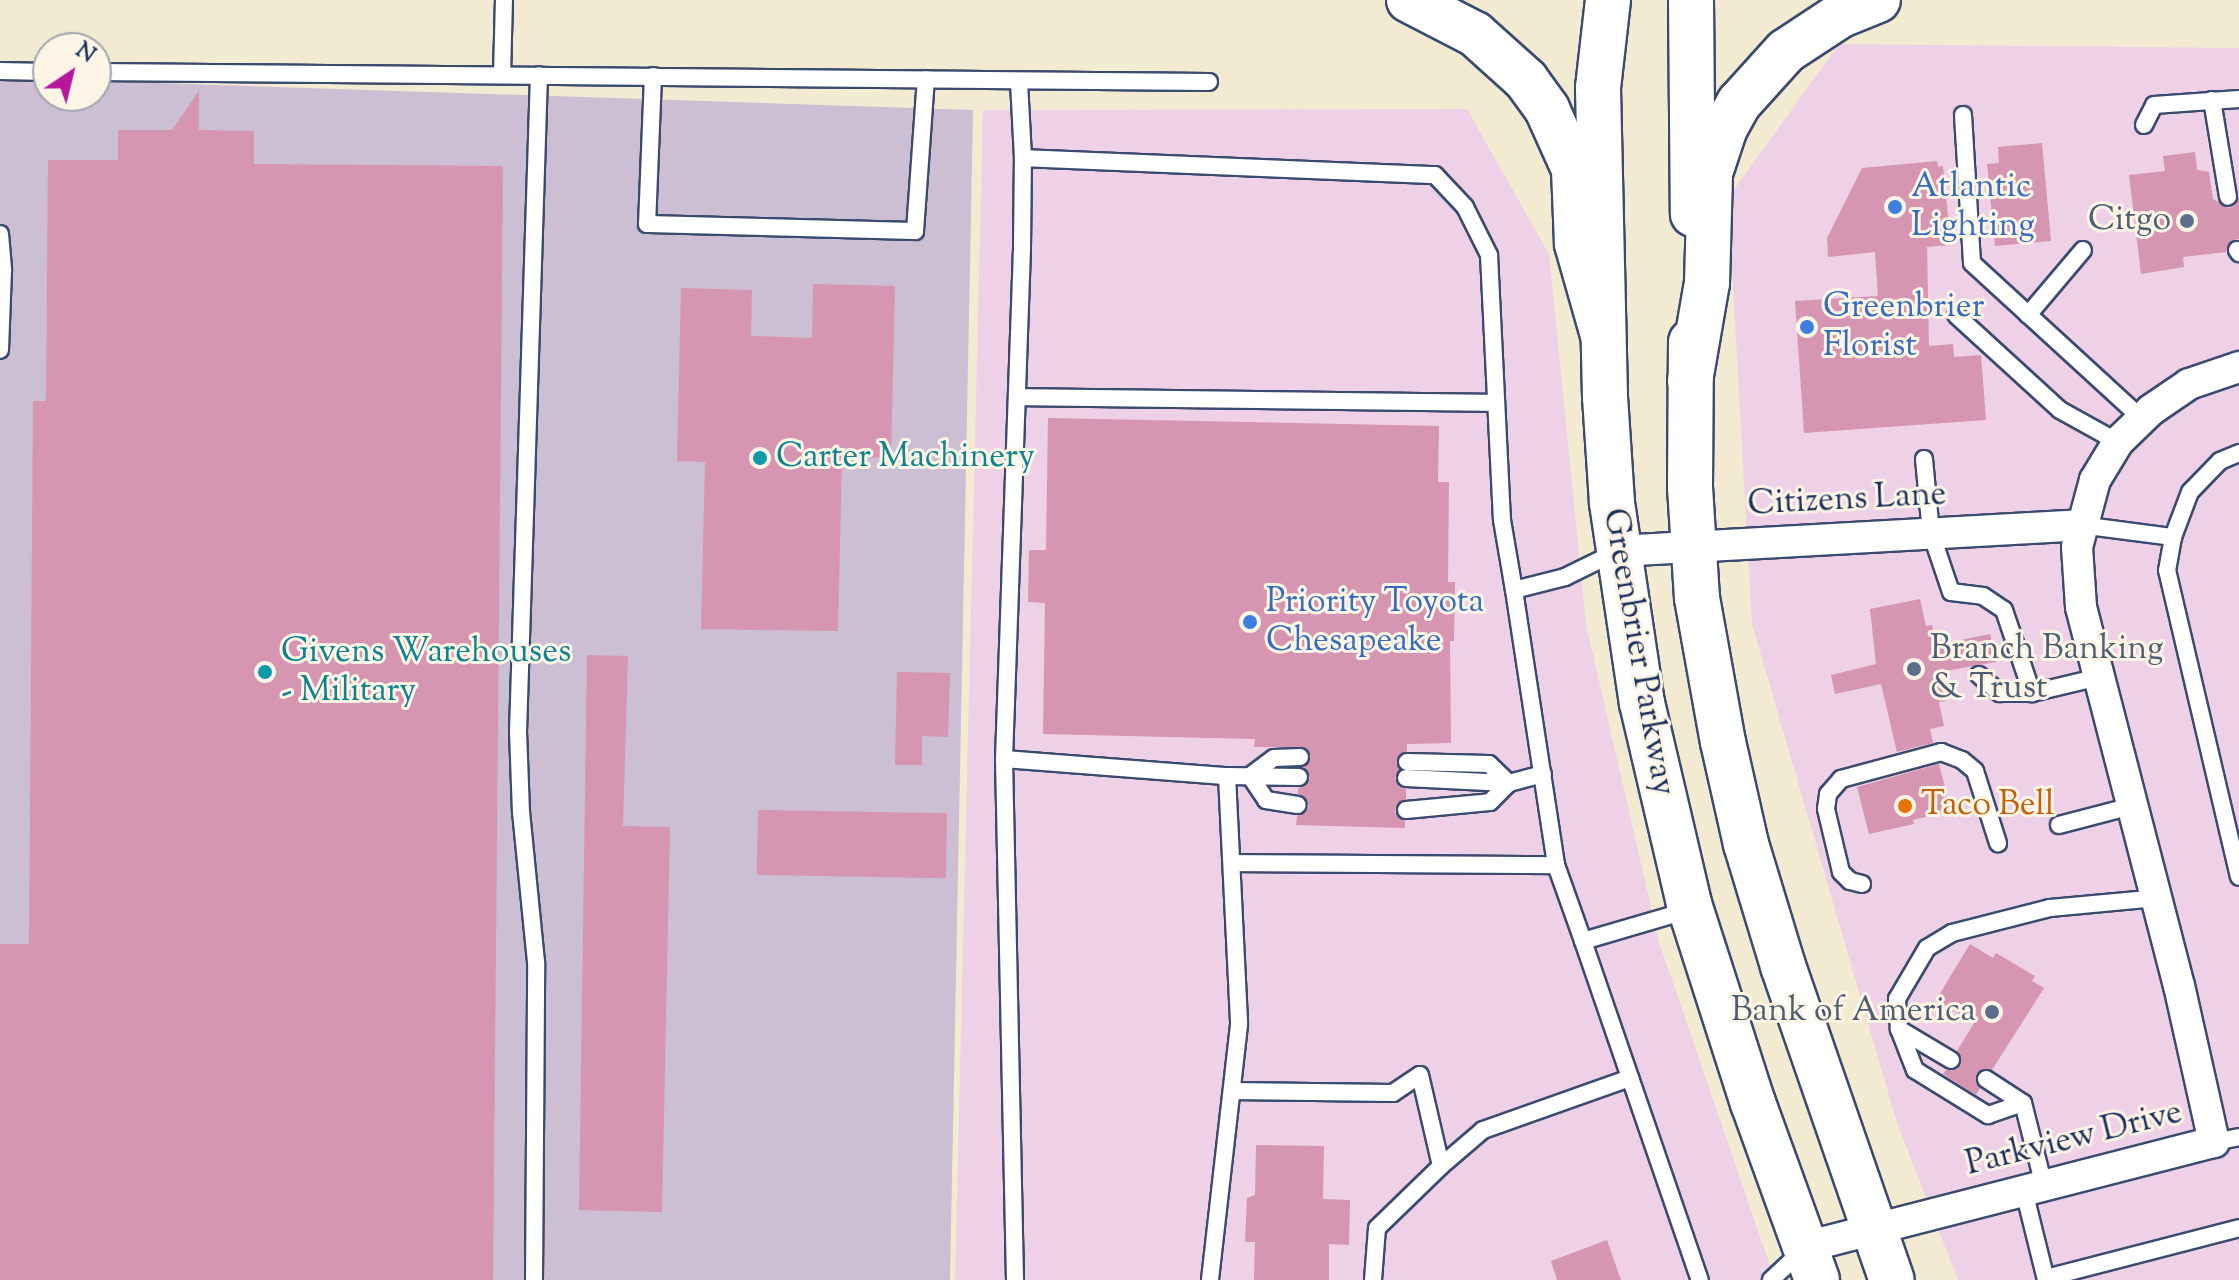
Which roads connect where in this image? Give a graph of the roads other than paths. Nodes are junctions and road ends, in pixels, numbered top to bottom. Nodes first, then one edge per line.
1 (504, 0) edge
2 (1409, 0) edge
3 (1608, 0) edge
4 (1691, 0) edge
5 (1878, 0) edge
6 (0, 71) edge
7 (32, 72) edge
8 (112, 72) edge
9 (502, 75) junction
10 (539, 75) junction
11 (653, 76) junction
12 (926, 79) junction
13 (1019, 81) junction
14 (1209, 82) dead end
15 (2239, 99) edge
16 (2212, 100) junction
17 (1963, 115) dead end
18 (2144, 125) dead end
19 (1023, 158) junction
20 (2231, 167) edge
21 (2228, 197) dead end
22 (0, 234) edge
23 (2083, 250) dead end
24 (1956, 315) dead end
25 (2028, 315) junction
26 (1603, 335) junction
27 (0, 350) edge
28 (2239, 367) edge
29 (1690, 381) junction
30 (1017, 397) junction
31 (1496, 403) junction
32 (2142, 419) junction
33 (2118, 442) junction
34 (2239, 453) edge
35 (1924, 459) dead end
36 (2080, 525) junction
37 (1931, 533) junction
38 (2173, 537) junction
39 (1693, 547) junction
40 (1618, 551) junction
41 (1514, 590) junction
42 (1979, 675) dead end
43 (2099, 677) junction
44 (2032, 693) junction
45 (1300, 757) dead end
46 (1004, 759) junction
47 (1407, 770) dead end
48 (1543, 774) junction
49 (1227, 776) junction
50 (1250, 776) junction
51 (1299, 777) dead end
52 (1509, 783) junction
53 (1298, 805) dead end
54 (2132, 806) junction
55 (1406, 810) dead end
56 (2059, 825) dead end
57 (1998, 843) dead end
58 (1232, 863) junction
59 (1556, 865) junction
60 (2239, 877) edge
61 (1862, 884) dead end
62 (2157, 898) junction
63 (1690, 909) junction
64 (1583, 941) junction
65 (1899, 1029) junction
66 (1951, 1060) dead end
67 (1630, 1078) junction
68 (1986, 1079) dead end
69 (1232, 1091) junction
70 (2023, 1103) junction
71 (2227, 1139) edge
72 (1441, 1166) junction
73 (2034, 1188) junction
74 (2239, 1228) edge
75 (1874, 1229) junction
76 (1811, 1264) edge
77 (2046, 1279) edge
78 (534, 1280) edge
79 (1015, 1280) edge
80 (1210, 1280) edge
81 (1373, 1280) edge
82 (1700, 1280) edge
83 (1771, 1280) edge
84 (1892, 1280) edge

1 - 9 lane
2 - 26 main road
3 - 26 main road, Greenbrier Parkway
4 - 29 main road, Greenbrier Parkway
5 - 29 main road
6 - 7 lane
8 - 9 lane
9 - 10 lane
10 - 11 lane
10 - 78 lane
11 - 12 lane
11 - 12 lane
12 - 13 lane
13 - 14 lane
13 - 19 lane
15 - 16 lane
16 - 18 lane
16 - 20 lane
17 - 25 lane
19 - 30 lane
19 - 31 lane
20 - 21 lane
22 - 27 lane
23 - 25 lane
24 - 33 lane
25 - 32 lane
26 - 40 main road, Greenbrier Parkway
28 - 32 street, Parkview Drive
29 - 39 main road, Greenbrier Parkway
30 - 31 lane
30 - 46 lane
31 - 41 lane
32 - 33 street, Parkview Drive
33 - 36 street, Parkview Drive
34 - 38 lane
35 - 37 lane
36 - 37 street, Citizens Lane
36 - 38 lane
36 - 43 street, Parkview Drive
37 - 39 street, Citizens Lane
37 - 44 lane
38 - 60 lane
39 - 40 street, Citizens Lane
39 - 75 main road, Greenbrier Parkway
40 - 41 lane
40 - 63 main road, Greenbrier Parkway
41 - 48 lane
42 - 44 lane
43 - 44 lane
43 - 54 street, Parkview Drive
45 - 50 lane
46 - 49 lane
46 - 79 lane
47 - 52 lane
48 - 52 lane
48 - 59 lane
49 - 50 lane
49 - 58 lane
50 - 51 lane
50 - 53 lane
52 - 55 lane
54 - 56 lane
54 - 62 street, Parkview Drive
57 - 61 lane
58 - 59 lane
58 - 69 lane
59 - 64 lane
62 - 65 lane
62 - 71 street, Parkview Drive
63 - 64 lane
63 - 76 main road, Greenbrier Parkway
64 - 67 lane
65 - 66 lane
65 - 70 lane
67 - 72 lane
67 - 82 lane
68 - 70 lane
69 - 72 lane
69 - 80 lane
70 - 73 lane
71 - 73 street, Parkview Drive
72 - 81 lane
73 - 75 street, Parkview Drive
73 - 77 lane
74 - 77 lane
75 - 76 street, Parkview Drive
75 - 84 main road, Greenbrier Parkway
76 - 83 lane

